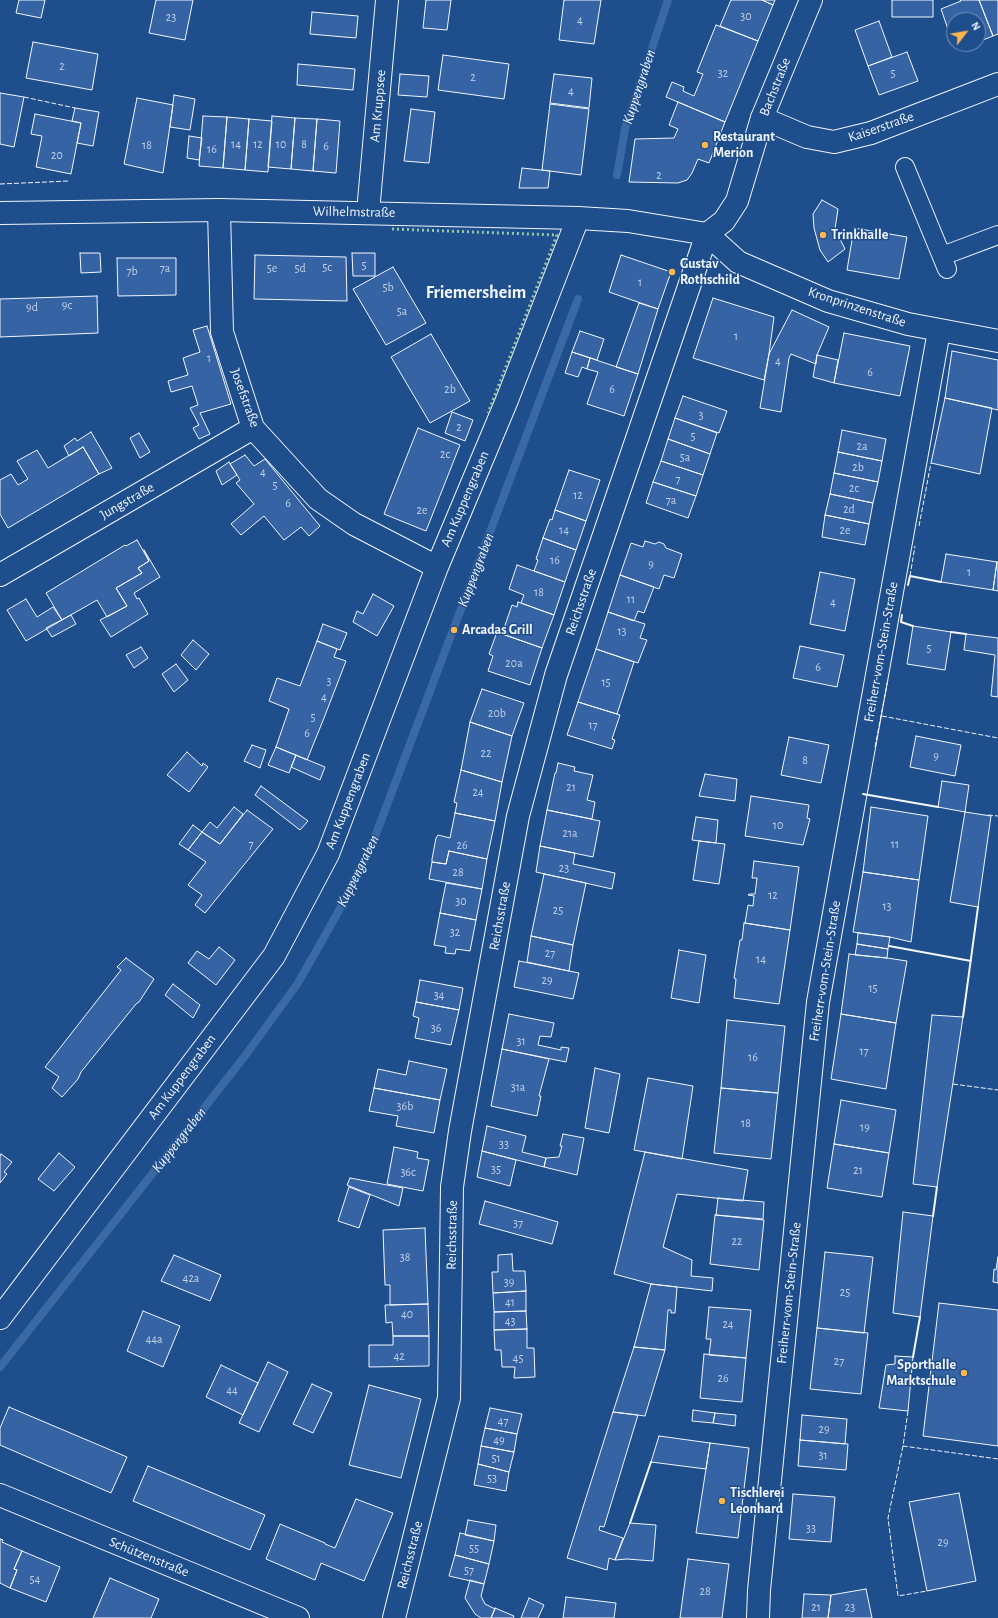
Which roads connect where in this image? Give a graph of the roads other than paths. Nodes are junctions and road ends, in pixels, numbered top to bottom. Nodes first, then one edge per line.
1 (387, 0) edge
2 (810, 0) edge
3 (998, 84) edge
4 (762, 118) junction
5 (905, 168) dead end
6 (219, 210) junction
7 (368, 212) junction
8 (0, 213) edge
9 (578, 218) junction
10 (707, 234) junction
11 (998, 235) edge
12 (939, 331) junction
13 (998, 341) edge
14 (253, 428) junction
15 (436, 567) junction
16 (0, 575) edge
17 (0, 1318) edge
18 (0, 1495) edge
19 (298, 1618) edge
20 (394, 1618) edge
21 (758, 1618) edge

1 - 7 street, Am Kruppsee
2 - 4 street, Bachstraße
3 - 4 street, Kaiserstraße
4 - 10 street, Bachstraße
5 - 11 street
6 - 7 street, Wilhelmstraße
6 - 8 street, Wilhelmstraße
6 - 14 street, Josefstraße
7 - 9 street, Wilhelmstraße
9 - 10 street, Wilhelmstraße
9 - 15 street, Am Kuppengraben
10 - 12 street, Kronprinzenstraße
10 - 20 street, Reichsstraße
12 - 13 street, Kronprinzenstraße
12 - 21 street, Freiherr-vom-Stein-Straße
14 - 15 street, Josefstraße
14 - 16 street, Jungstraße
15 - 17 street, Am Kuppengraben
18 - 19 street, Schützenstraße

